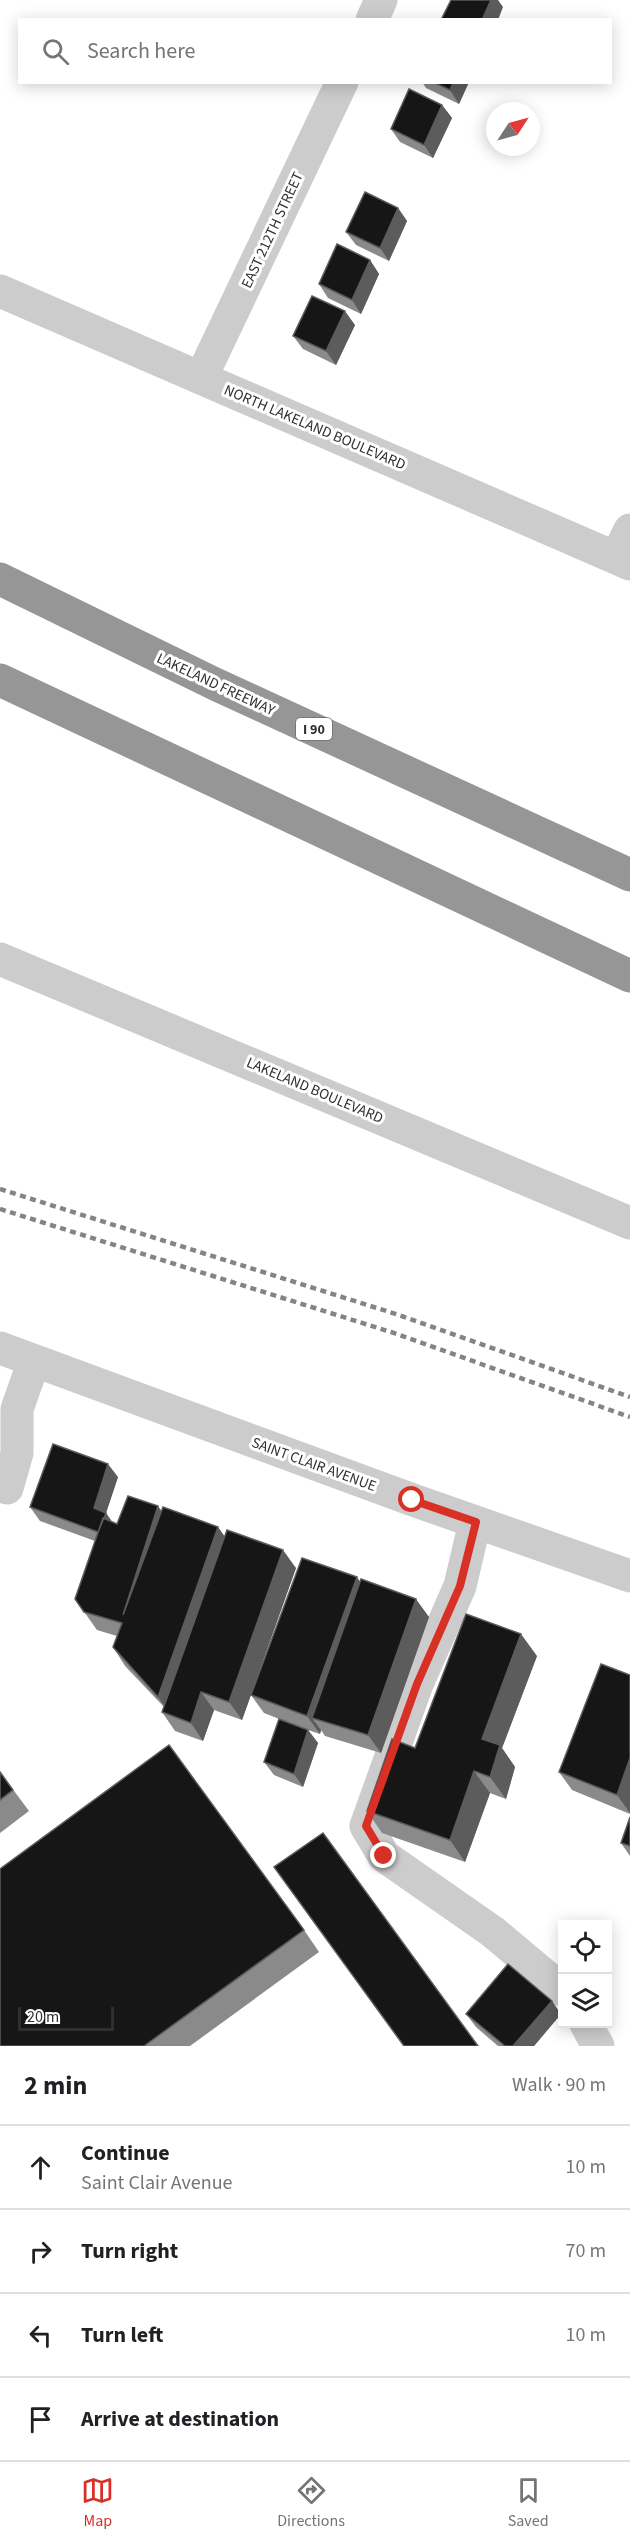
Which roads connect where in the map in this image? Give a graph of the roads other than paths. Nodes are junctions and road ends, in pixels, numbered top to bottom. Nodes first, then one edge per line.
1 (381, 0) edge
2 (373, 18) edge
3 (341, 84) edge
4 (0, 291) edge
5 (201, 378) junction
6 (625, 551) edge
7 (0, 579) edge
8 (0, 680) edge
9 (630, 875) edge
10 (0, 959) edge
11 (630, 976) edge
12 (630, 1223) edge
13 (0, 1348) edge
14 (34, 1361) junction
15 (9, 1442) edge
16 (7, 1488) dead end
17 (476, 1522) junction
18 (630, 1576) edge
19 (558, 1987) edge
20 (588, 2028) edge
21 (598, 2046) edge

1 - 2 street
3 - 5 street, EAST 212TH STREET
4 - 5 street, NORTH LAKELAND BOULEVARD
5 - 6 street, NORTH LAKELAND BOULEVARD
7 - 9 highway, LAKELAND FREEWAY / I 90
8 - 11 highway
10 - 12 street, LAKELAND BOULEVARD
13 - 14 street, SAINT CLAIR AVENUE
14 - 15 street
14 - 17 street, SAINT CLAIR AVENUE
15 - 16 street
17 - 18 street, SAINT CLAIR AVENUE
17 - 19 street
20 - 21 street

